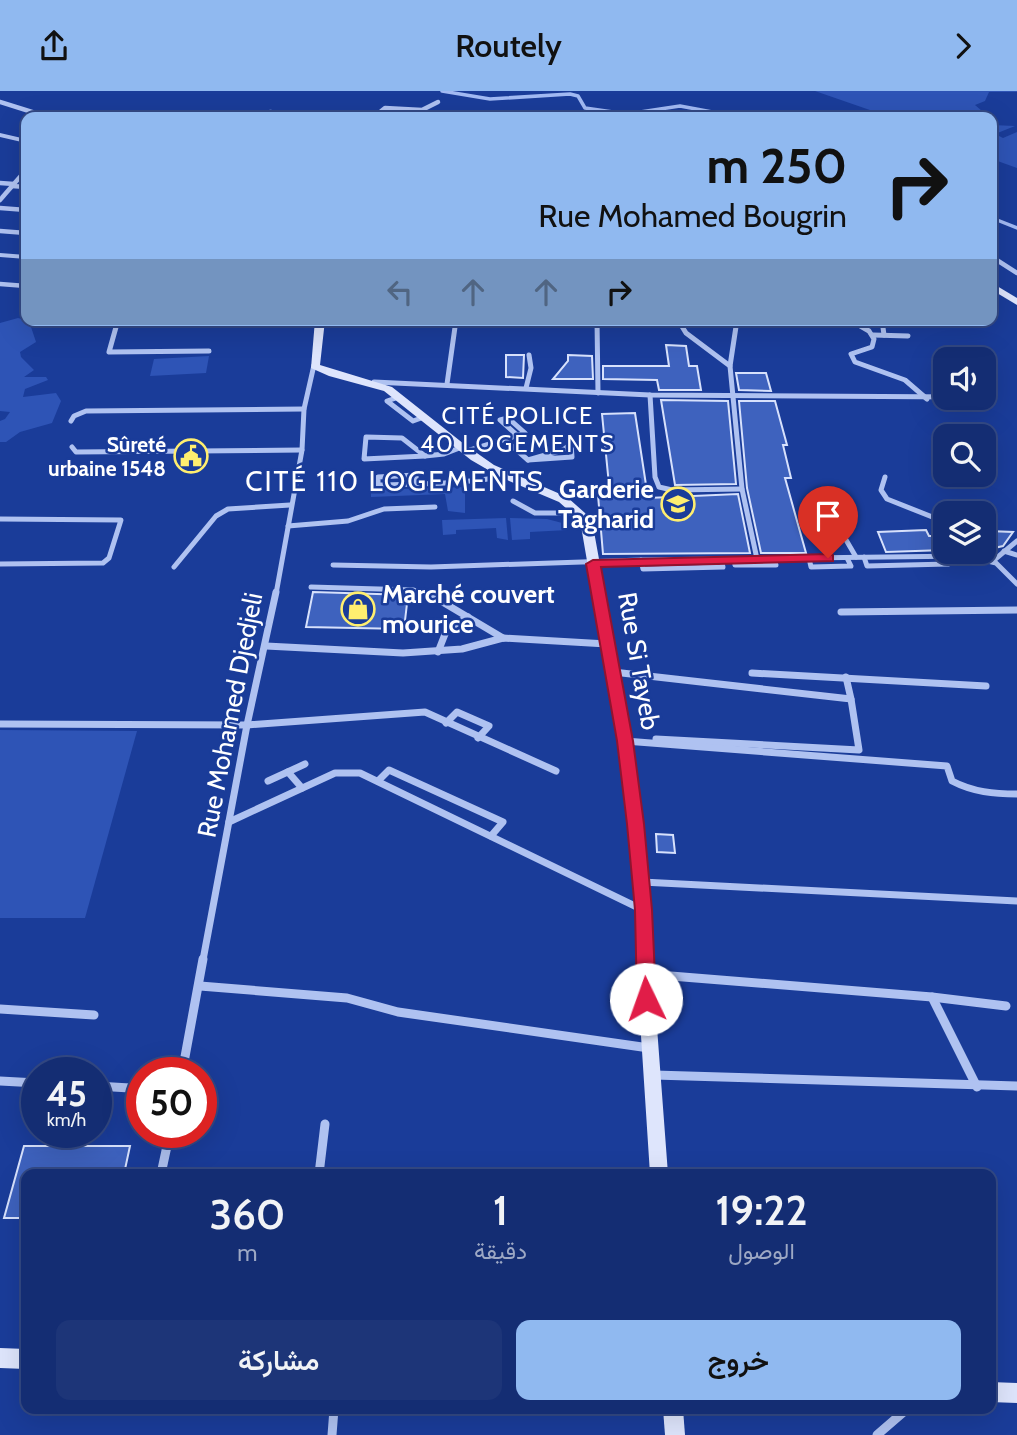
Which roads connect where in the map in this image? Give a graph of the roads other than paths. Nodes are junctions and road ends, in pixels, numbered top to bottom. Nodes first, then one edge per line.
1 (0, 102) edge
2 (438, 102) dead end
3 (32, 112) edge
4 (270, 112) edge
5 (288, 112) edge
6 (381, 112) edge
7 (0, 135) edge
8 (21, 140) edge
9 (21, 176) edge
10 (0, 183) edge
11 (13, 185) junction
12 (21, 186) edge
13 (0, 200) edge
14 (0, 208) edge
15 (21, 210) edge
16 (0, 231) edge
17 (21, 233) edge
18 (997, 260) edge
19 (1017, 273) edge
20 (0, 284) edge
21 (21, 286) edge
22 (997, 289) edge
23 (1017, 302) edge
24 (116, 326) edge
25 (319, 326) edge
26 (455, 326) edge
27 (597, 326) edge
28 (682, 326) edge
29 (736, 326) edge
30 (859, 326) edge
31 (883, 326) edge
32 (873, 335) junction
33 (884, 335) junction
34 (908, 336) dead end
35 (209, 351) dead end
36 (529, 355) dead end
37 (314, 365) junction
38 (730, 366) junction
39 (374, 382) junction
40 (447, 384) junction
41 (526, 388) junction
42 (598, 393) junction
43 (650, 395) junction
44 (734, 395) junction
45 (928, 399) junction
46 (933, 399) edge
47 (304, 409) junction
48 (71, 421) dead end
49 (517, 435) dead end
50 (504, 439) junction
51 (72, 447) dead end
52 (464, 449) junction
53 (302, 450) junction
54 (425, 456) junction
55 (528, 460) junction
56 (507, 476) junction
57 (885, 477) dead end
58 (416, 484) junction
59 (742, 489) junction
60 (513, 501) dead end
61 (290, 505) junction
62 (808, 506) dead end
63 (435, 507) dead end
64 (580, 513) junction
65 (933, 517) edge
66 (0, 519) edge
67 (288, 526) junction
68 (1017, 541) edge
69 (1004, 551) junction
70 (1017, 555) edge
71 (856, 557) junction
72 (996, 558) edge
73 (734, 559) junction
74 (757, 559) junction
75 (774, 559) junction
76 (996, 562) edge
77 (0, 564) edge
78 (593, 564) junction
79 (948, 564) edge
80 (333, 565) dead end
81 (174, 567) dead end
82 (1017, 585) edge
83 (312, 587) dead end
84 (1017, 610) edge
85 (841, 612) dead end
86 (468, 617) junction
87 (503, 638) junction
88 (607, 644) junction
89 (266, 646) junction
90 (438, 652) junction
91 (613, 672) junction
92 (752, 673) dead end
93 (846, 677) junction
94 (986, 686) dead end
95 (851, 699) junction
96 (446, 723) junction
97 (0, 724) edge
98 (247, 725) junction
99 (478, 738) junction
100 (656, 739) dead end
101 (625, 741) junction
102 (305, 764) dead end
103 (556, 771) dead end
104 (288, 772) junction
105 (268, 781) dead end
106 (378, 781) junction
107 (302, 788) junction
108 (1017, 794) edge
109 (229, 822) junction
110 (491, 836) junction
111 (641, 882) junction
112 (1017, 901) edge
113 (643, 910) junction
114 (645, 974) junction
115 (200, 986) junction
116 (932, 997) junction
117 (1006, 1006) dead end
118 (0, 1009) edge
119 (94, 1015) dead end
120 (649, 1048) junction
121 (185, 1057) edge
122 (653, 1075) junction
123 (0, 1081) edge
124 (21, 1082) edge
125 (1017, 1086) edge
126 (976, 1087) junction
127 (325, 1124) dead end
128 (167, 1148) edge
129 (162, 1169) edge
130 (320, 1169) edge
131 (659, 1169) edge
132 (0, 1358) edge
133 (21, 1359) edge
134 (996, 1392) edge
135 (1017, 1393) edge
136 (333, 1414) edge
137 (673, 1414) edge
138 (901, 1414) edge
139 (331, 1435) edge
140 (675, 1435) edge
141 (877, 1435) edge

1 - 3 street
2 - 6 street
4 - 5 street
7 - 8 street
9 - 11 street
10 - 11 street
11 - 12 street
11 - 13 street
14 - 15 street
16 - 17 street
18 - 19 street
20 - 21 street
22 - 23 main road
24 - 35 street
25 - 37 main road
26 - 40 street
27 - 42 street
28 - 38 street
29 - 38 street
30 - 32 street
31 - 33 street
32 - 33 street
32 - 45 street
33 - 34 street
36 - 41 street
37 - 39 main road
37 - 47 street, Rue Mohamed Djedjeli
38 - 44 street
39 - 40 street
39 - 52 main road
40 - 41 street
41 - 42 street
42 - 43 street
43 - 44 street
43 - 59 street
44 - 45 street
44 - 59 street
45 - 46 street
47 - 48 street
47 - 53 street, Rue Mohamed Djedjeli
49 - 50 street
50 - 52 street
50 - 55 street
51 - 53 street
52 - 54 street
52 - 56 main road
53 - 61 street, Rue Mohamed Djedjeli
54 - 54 street
55 - 55 street
56 - 58 street
56 - 64 main road
57 - 65 street
58 - 58 street
59 - 74 street
60 - 64 street
61 - 67 street, Rue Mohamed Djedjeli
61 - 81 street
62 - 71 street
63 - 67 street
64 - 78 main road, Rue Si Tayeb
66 - 77 street
67 - 89 street, Rue Mohamed Djedjeli
68 - 69 street
69 - 70 street
69 - 72 street
71 - 75 street
71 - 79 street
73 - 74 street
73 - 75 street
73 - 78 street
74 - 75 street
76 - 82 street
78 - 80 street
78 - 88 main road, Rue Si Tayeb
83 - 86 street
84 - 85 street
86 - 87 street
86 - 90 street
87 - 88 street
87 - 90 street
88 - 91 main road, Rue Si Tayeb
89 - 90 street
89 - 98 street, Rue Mohamed Djedjeli
91 - 95 street
91 - 101 main road, Rue Si Tayeb
92 - 93 street
93 - 94 street
93 - 95 street
95 - 100 street
96 - 98 street
96 - 99 street
96 - 99 street
97 - 98 street
98 - 109 street, Rue Mohamed Djedjeli
99 - 103 street
101 - 108 street
101 - 111 main road, Rue Si Tayeb
102 - 104 street
104 - 105 street
104 - 107 street
106 - 107 street
106 - 110 street
106 - 110 street
107 - 109 street
109 - 115 street, Rue Mohamed Djedjeli
110 - 113 street
111 - 112 street
111 - 113 main road, Rue Si Tayeb
113 - 114 main road, Rue Si Tayeb
114 - 116 street
114 - 120 main road, Rue Si Tayeb
115 - 120 street
115 - 121 street, Rue Mohamed Djedjeli
116 - 117 street
116 - 126 street
118 - 119 street
120 - 122 main road, Rue Si Tayeb
122 - 126 street
122 - 131 main road, Rue Si Tayeb
123 - 124 street
125 - 126 street
127 - 130 street
128 - 129 street
132 - 133 main road
134 - 135 main road
136 - 139 street
137 - 140 main road
138 - 141 street

